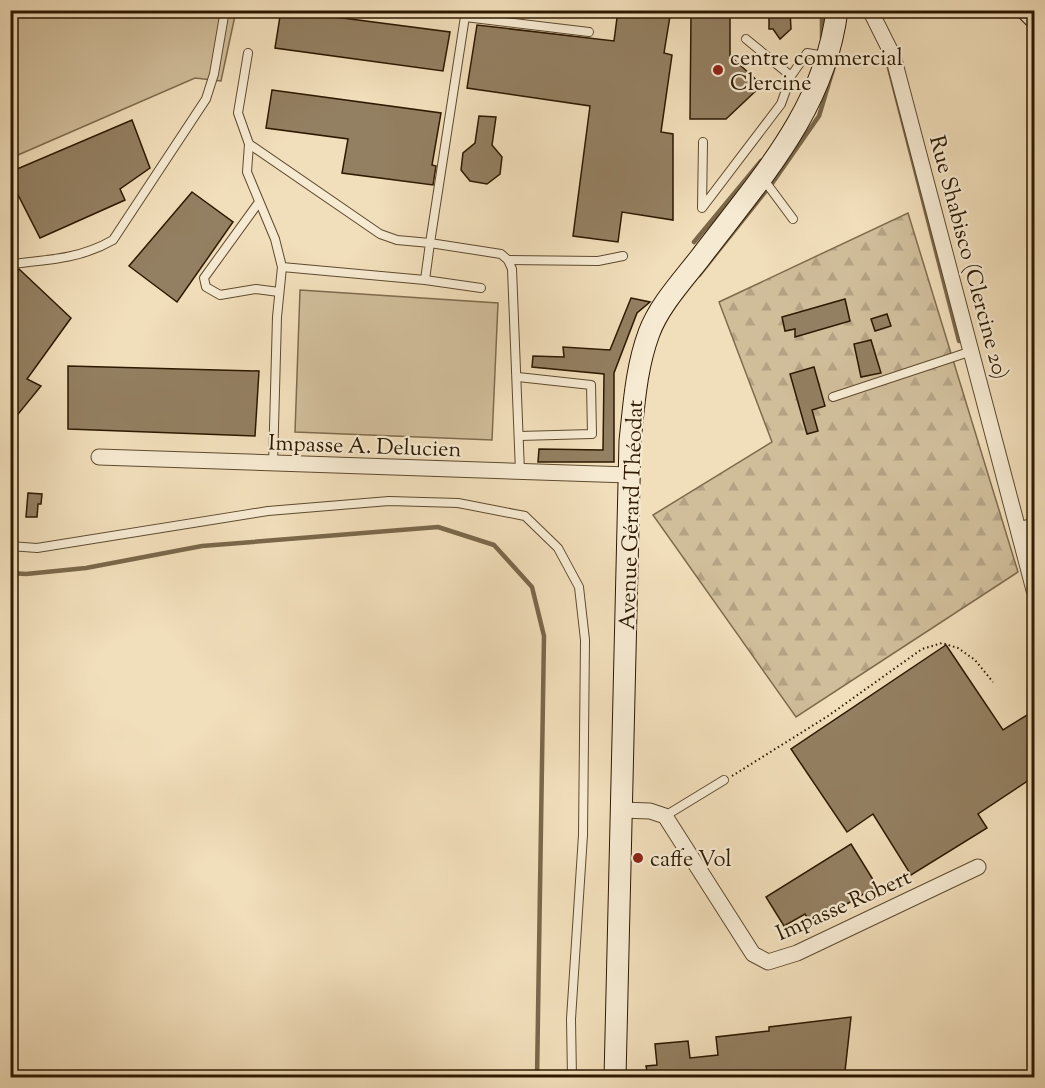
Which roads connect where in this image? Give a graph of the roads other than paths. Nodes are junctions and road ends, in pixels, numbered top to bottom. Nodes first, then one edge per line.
1 (225, 10) edge
2 (837, 10) edge
3 (870, 10) edge
4 (1027, 10) edge
5 (465, 14) edge
6 (1035, 16) edge
7 (589, 32) dead end
8 (746, 39) dead end
9 (248, 53) dead end
10 (828, 57) junction
11 (791, 76) junction
12 (704, 142) dead end
13 (249, 144) junction
14 (761, 176) junction
15 (259, 202) junction
16 (794, 219) dead end
17 (430, 243) junction
18 (623, 256) dead end
19 (508, 260) junction
20 (10, 264) edge
21 (282, 267) junction
22 (425, 280) junction
23 (481, 288) dead end
24 (279, 292) junction
25 (972, 351) junction
26 (518, 377) junction
27 (832, 397) dead end
28 (519, 436) junction
29 (99, 457) dead end
30 (273, 464) junction
31 (520, 472) junction
32 (629, 475) junction
33 (1035, 526) edge
34 (1019, 530) junction
35 (10, 546) edge
36 (1035, 590) edge
37 (724, 780) road end
38 (621, 810) junction
39 (665, 816) junction
40 (978, 867) dead end
41 (572, 1077) edge
42 (615, 1077) edge

1 - 20 lane
2 - 10 street, Avenue Gérard Théodat
3 - 25 street, Rue Shabisco (Clercine 20)
4 - 6 street
5 - 7 lane
5 - 17 lane
8 - 11 lane
9 - 13 lane
10 - 11 lane
10 - 14 street, Avenue Gérard Théodat
11 - 12 lane
13 - 15 lane
13 - 17 lane
14 - 16 lane
14 - 32 street, Avenue Gérard Théodat
15 - 21 lane
15 - 24 lane
17 - 19 lane
17 - 22 lane
18 - 19 lane
19 - 26 lane
21 - 22 lane
21 - 24 lane
22 - 23 lane
24 - 30 lane
25 - 27 lane
25 - 34 street, Rue Shabisco (Clercine 20)
26 - 28 lane
26 - 28 lane
28 - 31 lane
29 - 30 street, Impasse A. Delucien
30 - 31 street, Impasse A. Delucien
31 - 32 street, Impasse A. Delucien
32 - 38 street, Avenue Gérard Théodat
33 - 34 street
34 - 36 street, Rue Shabisco (Clercine 20)
35 - 41 lane
37 - 39 lane
38 - 39 street
38 - 42 street, Avenue Gérard Théodat
39 - 40 street, Impasse Robert

